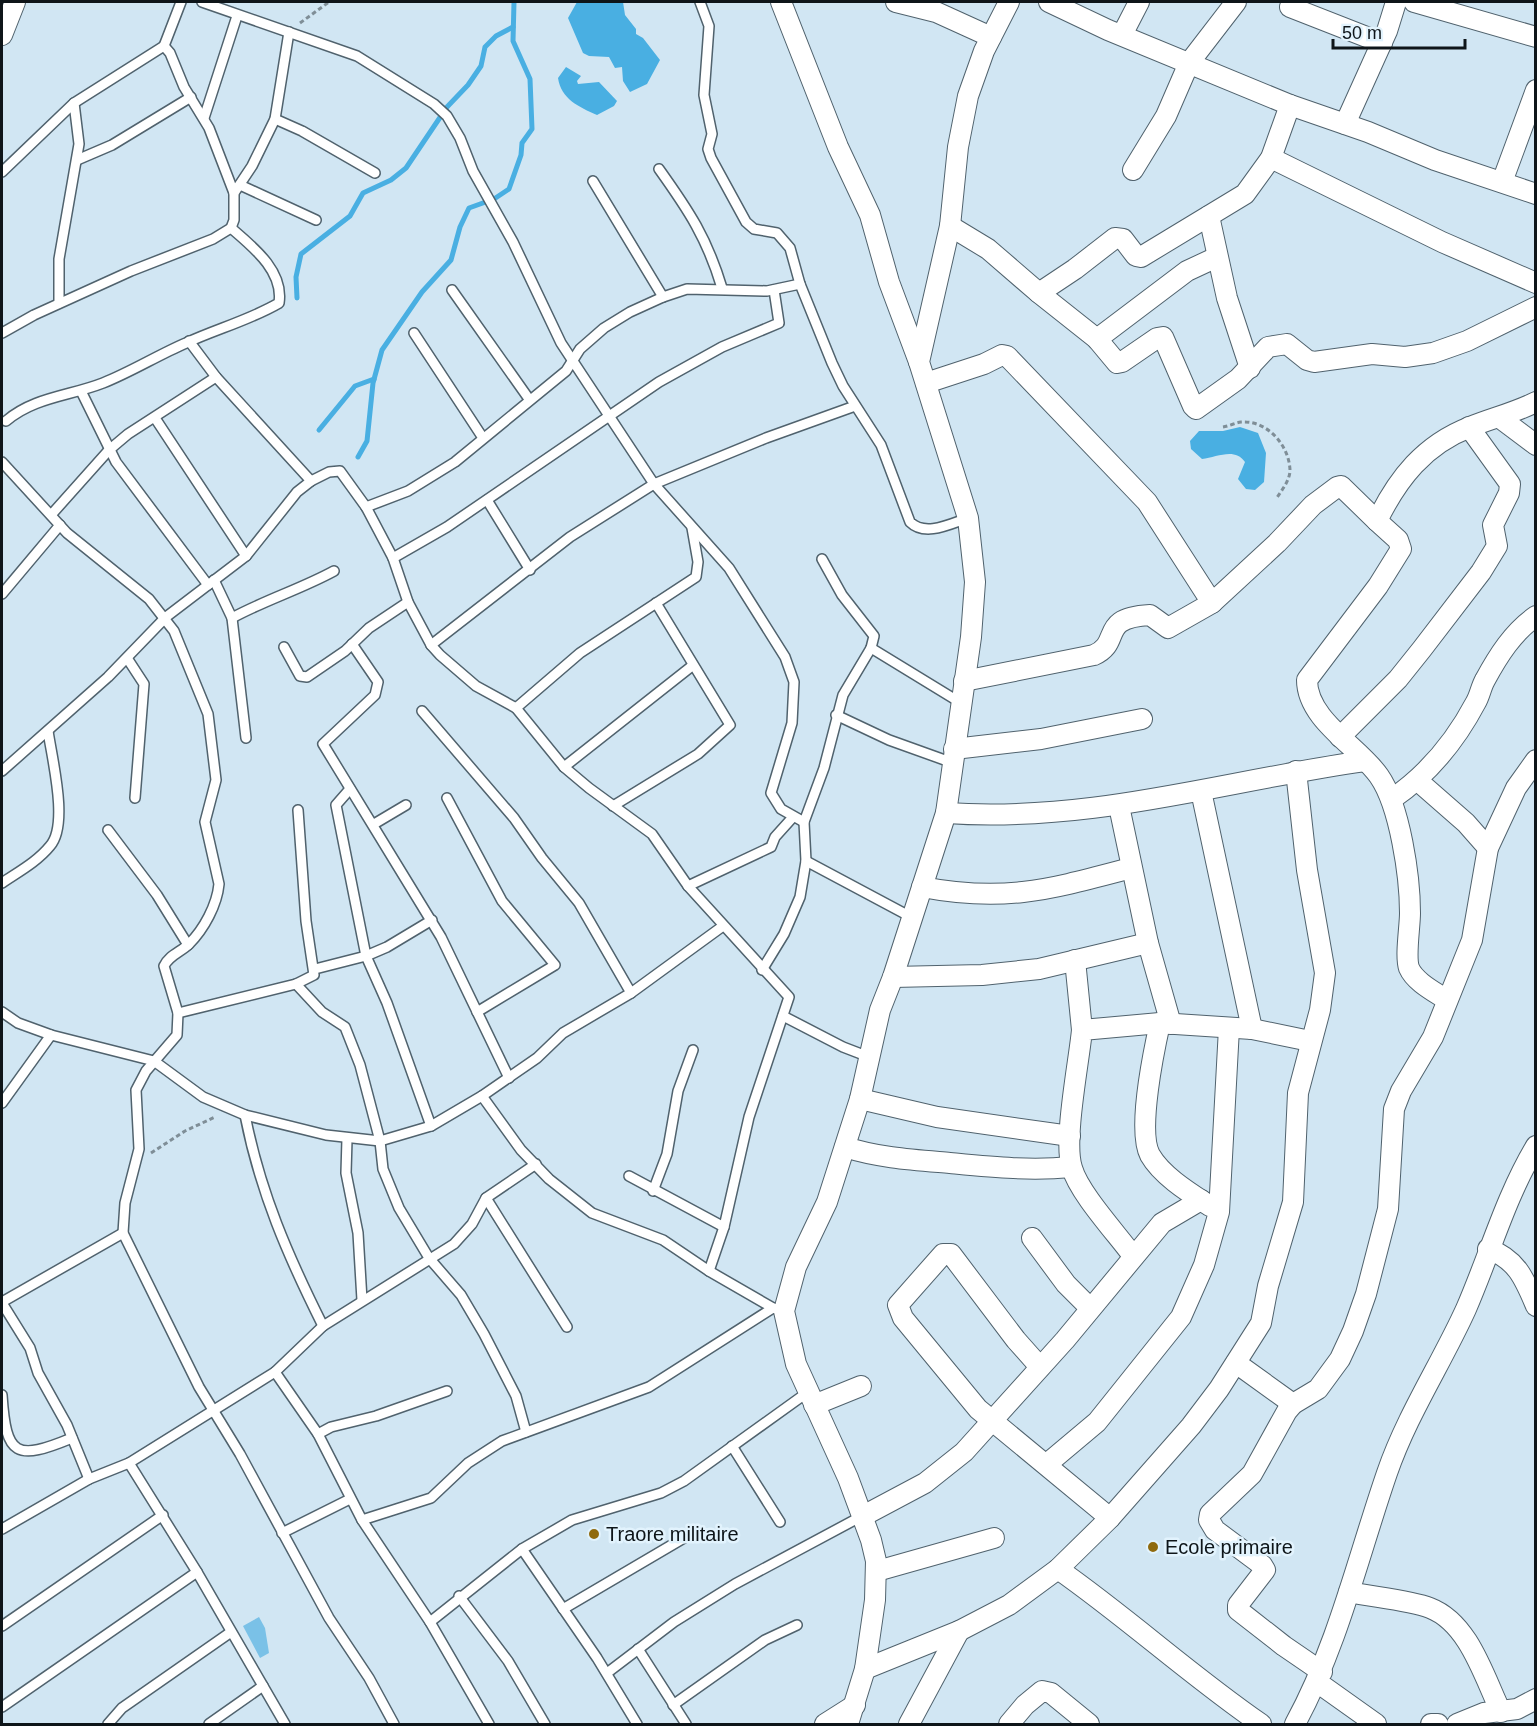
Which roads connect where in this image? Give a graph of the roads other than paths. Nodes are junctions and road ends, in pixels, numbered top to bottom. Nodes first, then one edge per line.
1 (15, 2) edge
2 (181, 2) edge
3 (202, 2) edge
4 (700, 2) edge
5 (781, 2) edge
6 (896, 2) edge
7 (1009, 2) edge
8 (1048, 2) edge
9 (1139, 2) edge
10 (1236, 2) edge
11 (1399, 2) edge
12 (1290, 7) dead end
13 (1082, 9) edge
14 (237, 16) junction
15 (289, 32) junction
16 (2, 35) edge
17 (1122, 35) junction
18 (991, 37) junction
19 (1536, 37) edge
20 (1382, 43) junction
21 (164, 46) junction
22 (1190, 63) junction
23 (1535, 92) edge
24 (191, 97) junction
25 (74, 103) junction
26 (1290, 105) junction
27 (204, 118) junction
28 (274, 119) junction
29 (1345, 124) junction
30 (1271, 158) junction
31 (77, 160) junction
32 (658, 169) dead end
33 (1133, 170) dead end
34 (2, 172) edge
35 (375, 173) dead end
36 (593, 181) dead end
37 (1502, 182) junction
38 (237, 189) junction
39 (1536, 194) edge
40 (1209, 216) junction
41 (315, 220) dead end
42 (950, 226) junction
43 (231, 228) junction
44 (1217, 257) junction
45 (1536, 283) edge
46 (800, 284) junction
47 (722, 288) junction
48 (452, 290) dead end
49 (774, 290) junction
50 (1039, 292) junction
51 (663, 297) junction
52 (59, 303) junction
53 (1536, 307) edge
54 (2, 333) edge
55 (414, 333) dead end
56 (1097, 339) junction
57 (189, 341) junction
58 (573, 360) junction
59 (919, 362) junction
60 (1250, 368) junction
61 (216, 377) junction
62 (926, 383) junction
63 (81, 392) junction
64 (529, 399) junction
65 (1536, 402) edge
66 (855, 406) junction
67 (609, 414) junction
68 (154, 418) junction
69 (1500, 418) junction
70 (3, 421) edge
71 (1469, 427) junction
72 (483, 438) junction
73 (1536, 445) edge
74 (109, 450) junction
75 (2, 462) edge
76 (311, 480) junction
77 (654, 484) junction
78 (487, 500) junction
79 (366, 507) junction
80 (51, 515) junction
81 (968, 518) junction
82 (1377, 521) junction
83 (60, 525) junction
84 (692, 525) junction
85 (246, 556) junction
86 (393, 558) junction
87 (822, 559) dead end
88 (530, 570) junction
89 (334, 571) dead end
90 (211, 582) junction
91 (2, 594) edge
92 (408, 602) junction
93 (656, 603) junction
94 (1212, 603) junction
95 (1536, 615) edge
96 (166, 617) junction
97 (232, 618) junction
98 (352, 644) junction
99 (431, 645) junction
100 (284, 647) dead end
101 (871, 648) junction
102 (127, 658) junction
103 (692, 666) junction
104 (964, 681) junction
105 (962, 703) junction
106 (516, 708) junction
107 (422, 711) dead end
108 (836, 715) junction
109 (1142, 719) dead end
110 (48, 731) junction
111 (1340, 737) junction
112 (246, 738) dead end
113 (953, 756) junction
114 (1536, 760) edge
115 (1365, 761) junction
116 (564, 767) junction
117 (2, 771) edge
118 (1296, 771) junction
119 (1418, 781) junction
120 (350, 789) junction
121 (1201, 791) junction
122 (135, 798) dead end
123 (447, 798) dead end
124 (1392, 799) junction
125 (406, 805) dead end
126 (613, 806) junction
127 (1119, 806) junction
128 (298, 810) dead end
129 (946, 813) junction
130 (793, 817) junction
131 (804, 822) junction
132 (374, 824) junction
133 (108, 830) dead end
134 (1488, 848) junction
135 (806, 861) junction
136 (1131, 868) junction
137 (2, 883) edge
138 (688, 886) junction
139 (922, 887) junction
140 (910, 917) junction
141 (432, 920) junction
142 (723, 926) junction
143 (1148, 943) junction
144 (188, 945) junction
145 (366, 956) junction
146 (1075, 960) junction
147 (315, 969) junction
148 (762, 970) junction
149 (893, 977) junction
150 (296, 984) junction
151 (631, 993) junction
152 (1447, 1000) junction
153 (2, 1012) edge
154 (477, 1012) junction
155 (178, 1013) junction
156 (783, 1016) junction
157 (1166, 1023) junction
158 (1229, 1028) junction
159 (1252, 1029) junction
160 (1082, 1030) junction
161 (51, 1035) junction
162 (1310, 1041) junction
163 (693, 1050) dead end
164 (869, 1057) junction
165 (154, 1061) junction
166 (508, 1078) junction
167 (482, 1096) junction
168 (860, 1099) junction
169 (2, 1103) edge
170 (245, 1115) junction
171 (431, 1126) junction
172 (1070, 1136) junction
173 (347, 1138) junction
174 (380, 1141) junction
175 (1536, 1146) edge
176 (845, 1147) junction
177 (536, 1164) junction
178 (1071, 1167) junction
179 (629, 1176) dead end
180 (1527, 1176) edge
181 (653, 1191) junction
182 (486, 1198) junction
183 (1201, 1200) junction
184 (1219, 1212) junction
185 (724, 1227) junction
186 (123, 1233) junction
187 (1032, 1238) dead end
188 (1488, 1249) junction
189 (1133, 1256) junction
190 (429, 1258) junction
191 (709, 1271) junction
192 (362, 1300) junction
193 (2, 1302) edge
194 (1536, 1306) edge
195 (1090, 1308) junction
196 (778, 1310) junction
197 (323, 1326) junction
198 (567, 1327) dead end
199 (1236, 1363) junction
200 (1041, 1367) junction
201 (275, 1372) junction
202 (861, 1386) dead end
203 (447, 1391) dead end
204 (2, 1395) edge
205 (811, 1398) junction
206 (1293, 1404) junction
207 (214, 1411) junction
208 (992, 1421) junction
209 (526, 1432) junction
210 (318, 1434) junction
211 (5, 1438) edge
212 (72, 1438) junction
213 (732, 1446) junction
214 (129, 1463) junction
215 (1047, 1464) junction
216 (89, 1479) junction
217 (350, 1499) junction
218 (163, 1515) junction
219 (863, 1516) junction
220 (1110, 1518) junction
221 (362, 1520) junction
222 (780, 1522) dead end
223 (2, 1529) edge
224 (694, 1532) dead end
225 (282, 1533) junction
226 (994, 1538) dead end
227 (522, 1549) junction
228 (1058, 1569) junction
229 (877, 1571) junction
230 (197, 1572) junction
231 (1348, 1592) junction
232 (459, 1596) junction
233 (563, 1609) junction
234 (430, 1622) junction
235 (796, 1625) dead end
236 (2, 1626) edge
237 (959, 1631) junction
238 (231, 1632) junction
239 (638, 1649) junction
240 (865, 1669) junction
241 (607, 1673) junction
242 (1319, 1677) junction
243 (263, 1686) junction
244 (1536, 1699) edge
245 (674, 1705) junction
246 (855, 1706) junction
247 (2, 1707) edge
248 (1501, 1712) junction
249 (108, 1725) edge
250 (209, 1725) edge
251 (285, 1725) edge
252 (394, 1725) edge
253 (489, 1725) edge
254 (545, 1725) edge
255 (637, 1725) edge
256 (686, 1725) edge
257 (825, 1725) edge
258 (848, 1725) edge
259 (909, 1725) edge
260 (1009, 1725) edge
261 (1089, 1725) edge
262 (1261, 1725) edge
263 (1295, 1725) edge
264 (1376, 1725) edge
265 (1431, 1725) edge
266 (1438, 1725) edge
267 (1457, 1725) edge

1 - 16 street
2 - 21 lane
3 - 14 lane
4 - 46 lane
5 - 59 street
6 - 18 street
7 - 18 street
8 - 13 street
9 - 17 street
10 - 22 street
11 - 19 street
11 - 20 street
12 - 20 street
13 - 17 street
14 - 15 lane
14 - 27 lane
15 - 28 lane
15 - 58 lane
17 - 22 street
18 - 42 street
20 - 29 street
21 - 24 lane
21 - 25 lane
22 - 26 street
22 - 33 street
23 - 37 street
24 - 27 lane
24 - 31 lane
25 - 31 lane
25 - 34 lane
26 - 29 street
26 - 30 street
27 - 38 lane
28 - 35 lane
28 - 38 lane
29 - 37 street
30 - 40 street
30 - 45 street
31 - 52 lane
32 - 47 lane
36 - 51 lane
37 - 39 street
38 - 41 lane
38 - 43 lane
40 - 44 street
40 - 50 street
42 - 50 street
42 - 59 street
43 - 52 lane
43 - 57 lane
44 - 56 street
44 - 60 street
46 - 49 lane
46 - 66 lane
47 - 49 lane
47 - 51 lane
48 - 64 lane
49 - 67 lane
50 - 56 street
51 - 58 lane
52 - 54 lane
53 - 60 street
55 - 72 lane
56 - 60 street
57 - 61 lane
57 - 63 lane
58 - 64 lane
58 - 67 lane
59 - 62 street
61 - 68 lane
61 - 76 lane
62 - 81 street
62 - 94 street
63 - 70 lane
63 - 74 lane
64 - 72 lane
65 - 69 street
66 - 77 lane
66 - 81 lane
67 - 77 lane
67 - 78 lane
68 - 74 lane
68 - 85 lane
69 - 71 street
69 - 73 street
71 - 82 street
71 - 111 street
72 - 79 lane
74 - 80 lane
74 - 90 lane
75 - 80 lane
76 - 79 lane
76 - 85 lane
77 - 84 lane
77 - 88 lane
78 - 86 lane
78 - 88 lane
79 - 86 lane
80 - 83 lane
81 - 104 street
82 - 94 street
82 - 111 street
83 - 91 lane
83 - 96 lane
84 - 93 lane
84 - 130 lane
85 - 90 lane
86 - 92 lane
87 - 101 lane
88 - 99 lane
89 - 97 lane
90 - 96 lane
90 - 97 lane
92 - 98 lane
92 - 99 lane
93 - 103 lane
93 - 106 lane
94 - 104 street
95 - 119 street
96 - 102 lane
96 - 144 lane
97 - 112 lane
98 - 100 lane
98 - 120 lane
99 - 106 lane
101 - 105 lane
101 - 108 lane
102 - 110 lane
102 - 122 lane
103 - 116 lane
103 - 126 lane
104 - 105 street
105 - 113 street
106 - 116 lane
107 - 151 lane
108 - 113 lane
108 - 131 lane
109 - 113 street
110 - 117 lane
110 - 137 lane
111 - 115 street
113 - 129 street
114 - 134 street
115 - 118 street
115 - 124 street
116 - 126 lane
118 - 121 street
118 - 162 street
119 - 124 street
119 - 134 street
120 - 132 lane
120 - 145 lane
121 - 127 street
121 - 159 street
123 - 154 lane
124 - 152 street
125 - 132 lane
126 - 138 lane
127 - 129 street
127 - 136 street
128 - 147 lane
129 - 139 street
130 - 131 lane
130 - 138 lane
131 - 135 lane
132 - 141 lane
133 - 144 lane
134 - 152 street
135 - 140 lane
135 - 148 lane
136 - 139 street
136 - 143 street
138 - 142 lane
139 - 140 street
140 - 149 street
141 - 145 lane
141 - 154 lane
142 - 148 lane
142 - 151 lane
143 - 146 street
143 - 157 street
144 - 155 lane
145 - 147 lane
145 - 171 lane
146 - 149 street
146 - 160 street
147 - 150 lane
148 - 156 lane
149 - 164 street
150 - 155 lane
150 - 174 lane
151 - 166 lane
152 - 206 street
153 - 161 lane
154 - 166 lane
155 - 165 lane
156 - 164 lane
156 - 185 lane
157 - 158 street
157 - 160 street
157 - 183 street
158 - 159 street
158 - 184 street
159 - 162 street
160 - 172 street
161 - 165 lane
161 - 169 lane
162 - 199 street
163 - 181 lane
164 - 168 street
165 - 170 lane
165 - 186 lane
166 - 167 lane
167 - 171 lane
167 - 177 lane
168 - 172 street
168 - 176 street
170 - 173 lane
170 - 197 lane
171 - 174 lane
172 - 178 street
173 - 174 lane
173 - 192 lane
174 - 190 lane
175 - 180 street
176 - 178 street
176 - 196 street
177 - 182 lane
177 - 191 lane
178 - 189 street
179 - 181 lane
180 - 188 street
181 - 185 lane
182 - 190 lane
182 - 198 lane
183 - 184 street
183 - 189 street
184 - 215 street
185 - 191 lane
186 - 193 lane
186 - 207 lane
187 - 195 street
188 - 194 street
188 - 231 street
189 - 195 street
190 - 192 lane
190 - 209 lane
191 - 196 lane
192 - 197 lane
193 - 212 lane
195 - 200 street
196 - 205 street
196 - 209 lane
197 - 201 lane
199 - 206 street
199 - 220 street
200 - 208 street
200 - 208 street
201 - 207 lane
201 - 210 lane
202 - 205 street
203 - 210 lane
204 - 211 lane
205 - 213 lane
205 - 219 street
206 - 242 street
207 - 214 lane
207 - 225 lane
208 - 215 street
208 - 219 street
209 - 221 lane
210 - 217 lane
211 - 212 lane
212 - 216 lane
213 - 222 lane
213 - 227 lane
214 - 216 lane
214 - 218 lane
215 - 220 street
216 - 223 lane
217 - 221 lane
217 - 225 lane
218 - 230 lane
218 - 236 lane
219 - 229 street
219 - 239 lane
220 - 228 street
221 - 234 lane
224 - 233 lane
225 - 252 lane
226 - 229 street
227 - 232 lane
227 - 233 lane
228 - 237 street
228 - 262 street
229 - 240 street
230 - 238 lane
230 - 247 lane
231 - 242 street
231 - 248 street
232 - 234 lane
232 - 254 lane
233 - 241 lane
234 - 253 lane
235 - 245 lane
237 - 240 street
237 - 259 street
238 - 243 lane
238 - 249 lane
239 - 241 lane
239 - 245 lane
240 - 246 street
241 - 255 lane
242 - 263 street
242 - 264 street
243 - 250 lane
243 - 251 lane
244 - 248 street
245 - 256 lane
246 - 257 street
246 - 258 street
248 - 267 street
260 - 261 street
265 - 266 street

